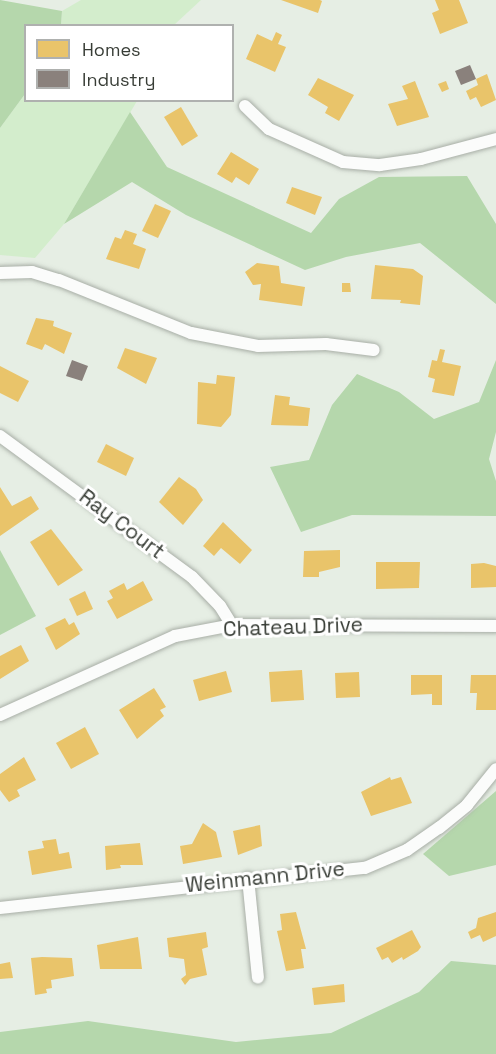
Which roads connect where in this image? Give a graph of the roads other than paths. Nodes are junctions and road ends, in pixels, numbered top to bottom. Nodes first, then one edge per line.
1 (245, 106) dead end
2 (496, 139) edge
3 (0, 273) edge
4 (374, 350) dead end
5 (0, 436) edge
6 (232, 626) junction
7 (496, 626) edge
8 (0, 715) edge
9 (496, 769) edge
10 (248, 878) junction
11 (0, 908) edge
12 (258, 978) dead end

1 - 2 street
3 - 4 street
5 - 6 street, Ray Court
6 - 7 street, Chateau Drive
6 - 8 street, Chateau Drive
9 - 10 street, Weinmann Drive
10 - 11 street, Weinmann Drive
10 - 12 street

